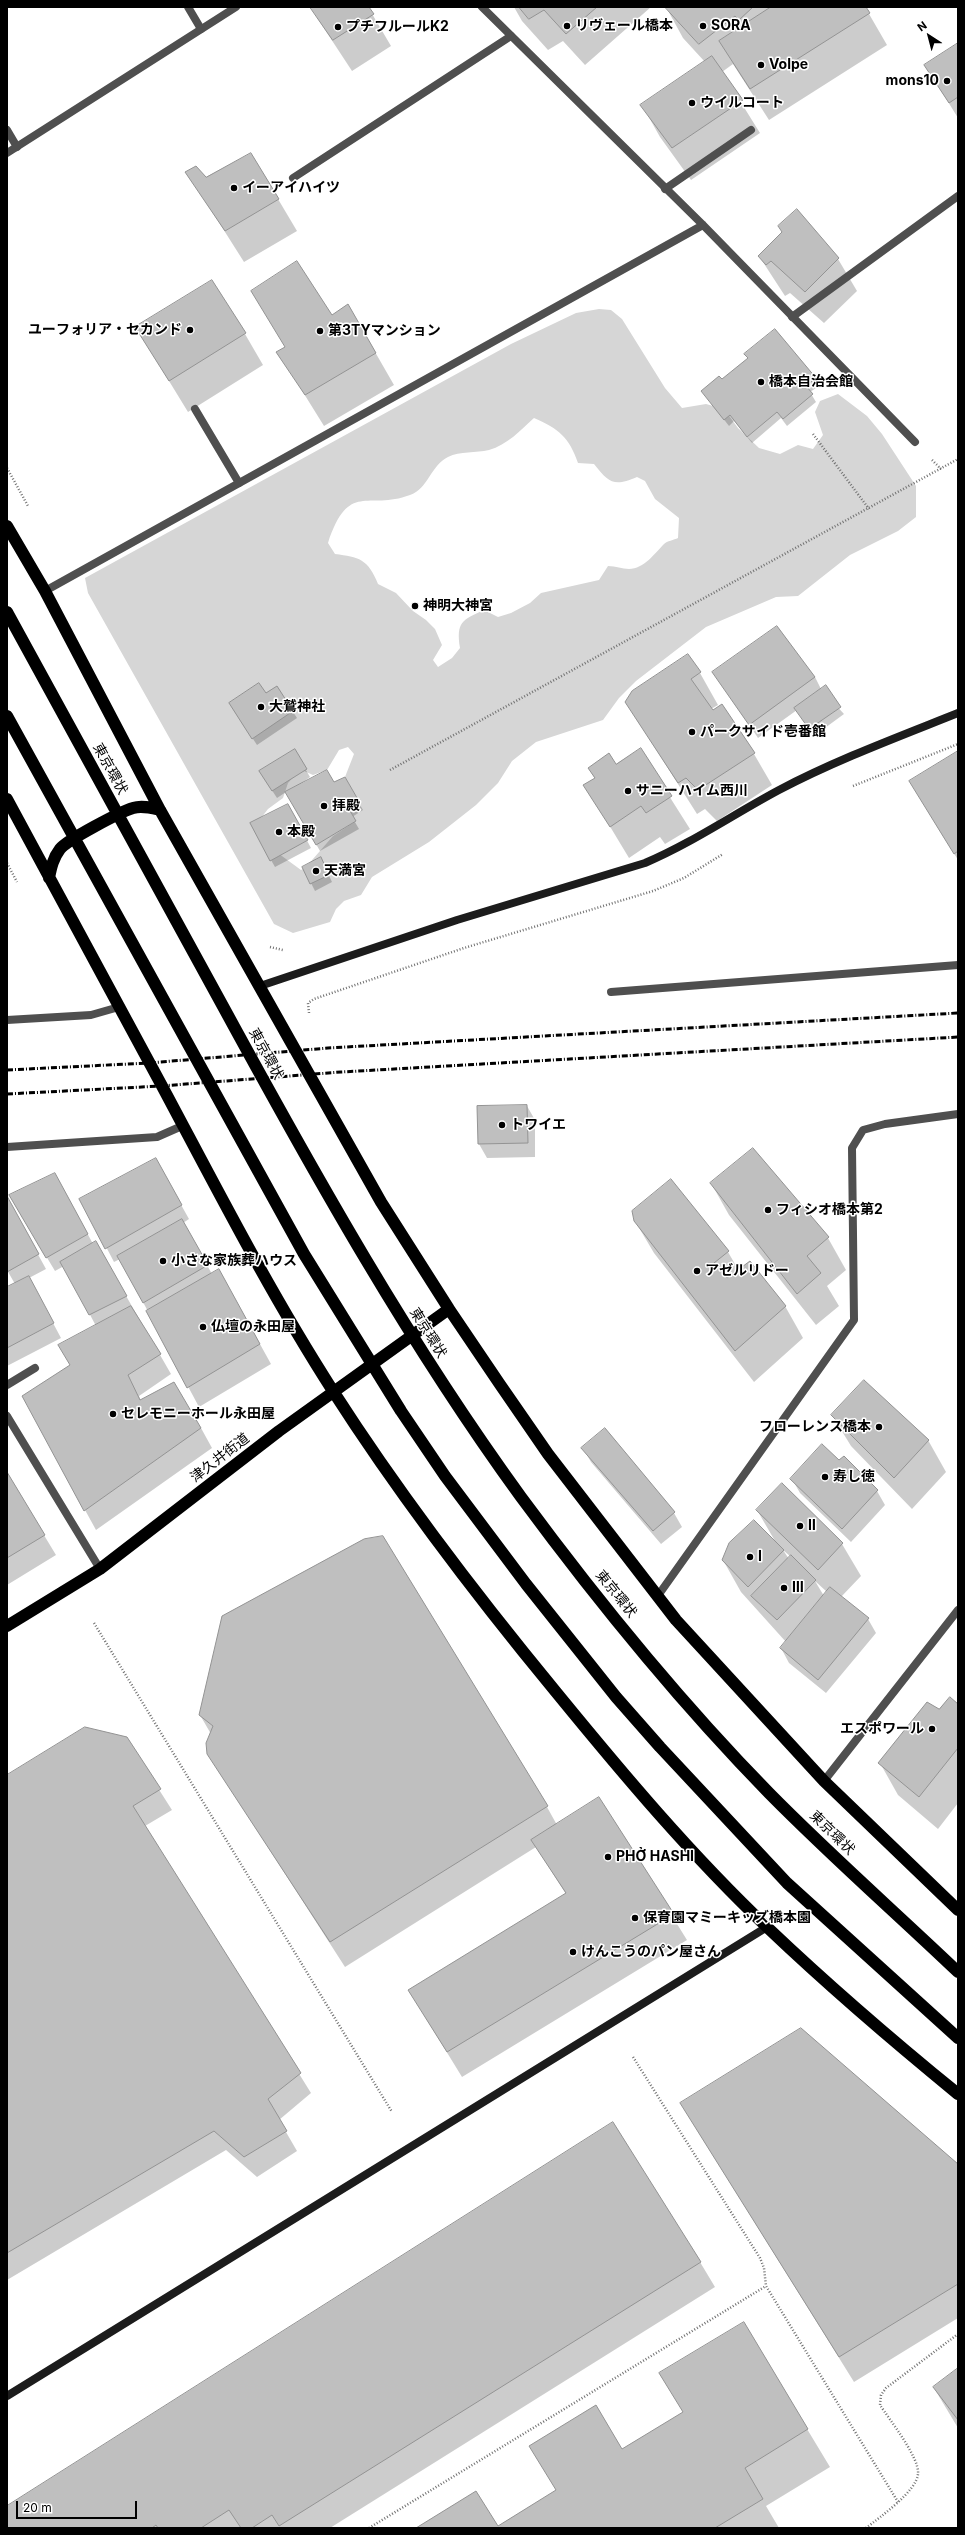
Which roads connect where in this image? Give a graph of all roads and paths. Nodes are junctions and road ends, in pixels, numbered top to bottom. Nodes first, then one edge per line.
1 (188, 7) edge
2 (236, 7) edge
3 (482, 7) edge
4 (201, 29) junction
5 (511, 36) junction
6 (7, 130) edge
7 (751, 130) dead end
8 (17, 147) junction
9 (7, 153) edge
10 (293, 178) dead end
11 (665, 189) junction
12 (958, 196) edge
13 (703, 226) junction
14 (792, 316) junction
15 (195, 409) dead end
16 (813, 434) dead end
17 (915, 442) dead end
18 (958, 460) edge
19 (239, 483) junction
20 (869, 509) junction
21 (7, 526) edge
22 (44, 591) junction
23 (7, 612) edge
24 (958, 713) edge
25 (7, 716) edge
26 (390, 770) dead end
27 (7, 799) edge
28 (160, 810) junction
29 (49, 878) junction
30 (265, 944) dead end
31 (286, 950) dead end
32 (958, 966) edge
33 (260, 986) junction
34 (611, 992) dead end
35 (119, 1007) junction
36 (7, 1020) edge
37 (958, 1114) edge
38 (182, 1126) junction
39 (7, 1147) edge
40 (449, 1309) junction
41 (35, 1368) dead end
42 (7, 1385) edge
43 (333, 1391) junction
44 (7, 1416) edge
45 (100, 1569) junction
46 (657, 1597) junction
47 (958, 1610) edge
48 (94, 1623) dead end
49 (7, 1626) edge
50 (824, 1781) junction
51 (958, 1910) edge
52 (767, 1927) junction
53 (958, 1972) edge
54 (958, 2038) edge
55 (633, 2057) dead end
56 (958, 2094) edge
57 (392, 2112) dead end
58 (766, 2286) junction
59 (958, 2334) edge
60 (7, 2396) edge
61 (898, 2502) junction
62 (369, 2528) edge
63 (866, 2528) edge

1 - 4 street
2 - 4 street
3 - 5 street
4 - 8 street
5 - 10 street
5 - 11 street
6 - 8 street
7 - 11 street
8 - 9 street
11 - 13 street
12 - 14 street
13 - 14 street
13 - 19 street
14 - 17 street
15 - 19 street
16 - 20 path
18 - 20 path
19 - 22 street
20 - 26 path
21 - 22 highway
22 - 28 highway
23 - 53 highway, 東京環状
24 - 33 street
25 - 54 highway
27 - 29 highway
28 - 29 highway
28 - 33 highway
29 - 35 highway
30 - 31 path
32 - 34 street
33 - 40 highway
35 - 36 street
35 - 38 highway
37 - 46 street
38 - 39 street
38 - 43 highway
40 - 43 highway, 津久井街道
40 - 46 highway
41 - 42 street
43 - 45 highway, 津久井街道
43 - 52 highway
44 - 45 street
45 - 49 highway, 津久井街道
46 - 50 highway
47 - 50 street
48 - 57 path
50 - 51 highway
52 - 56 highway
52 - 60 street
55 - 58 path
58 - 61 path
58 - 62 path
59 - 61 path
61 - 63 path

